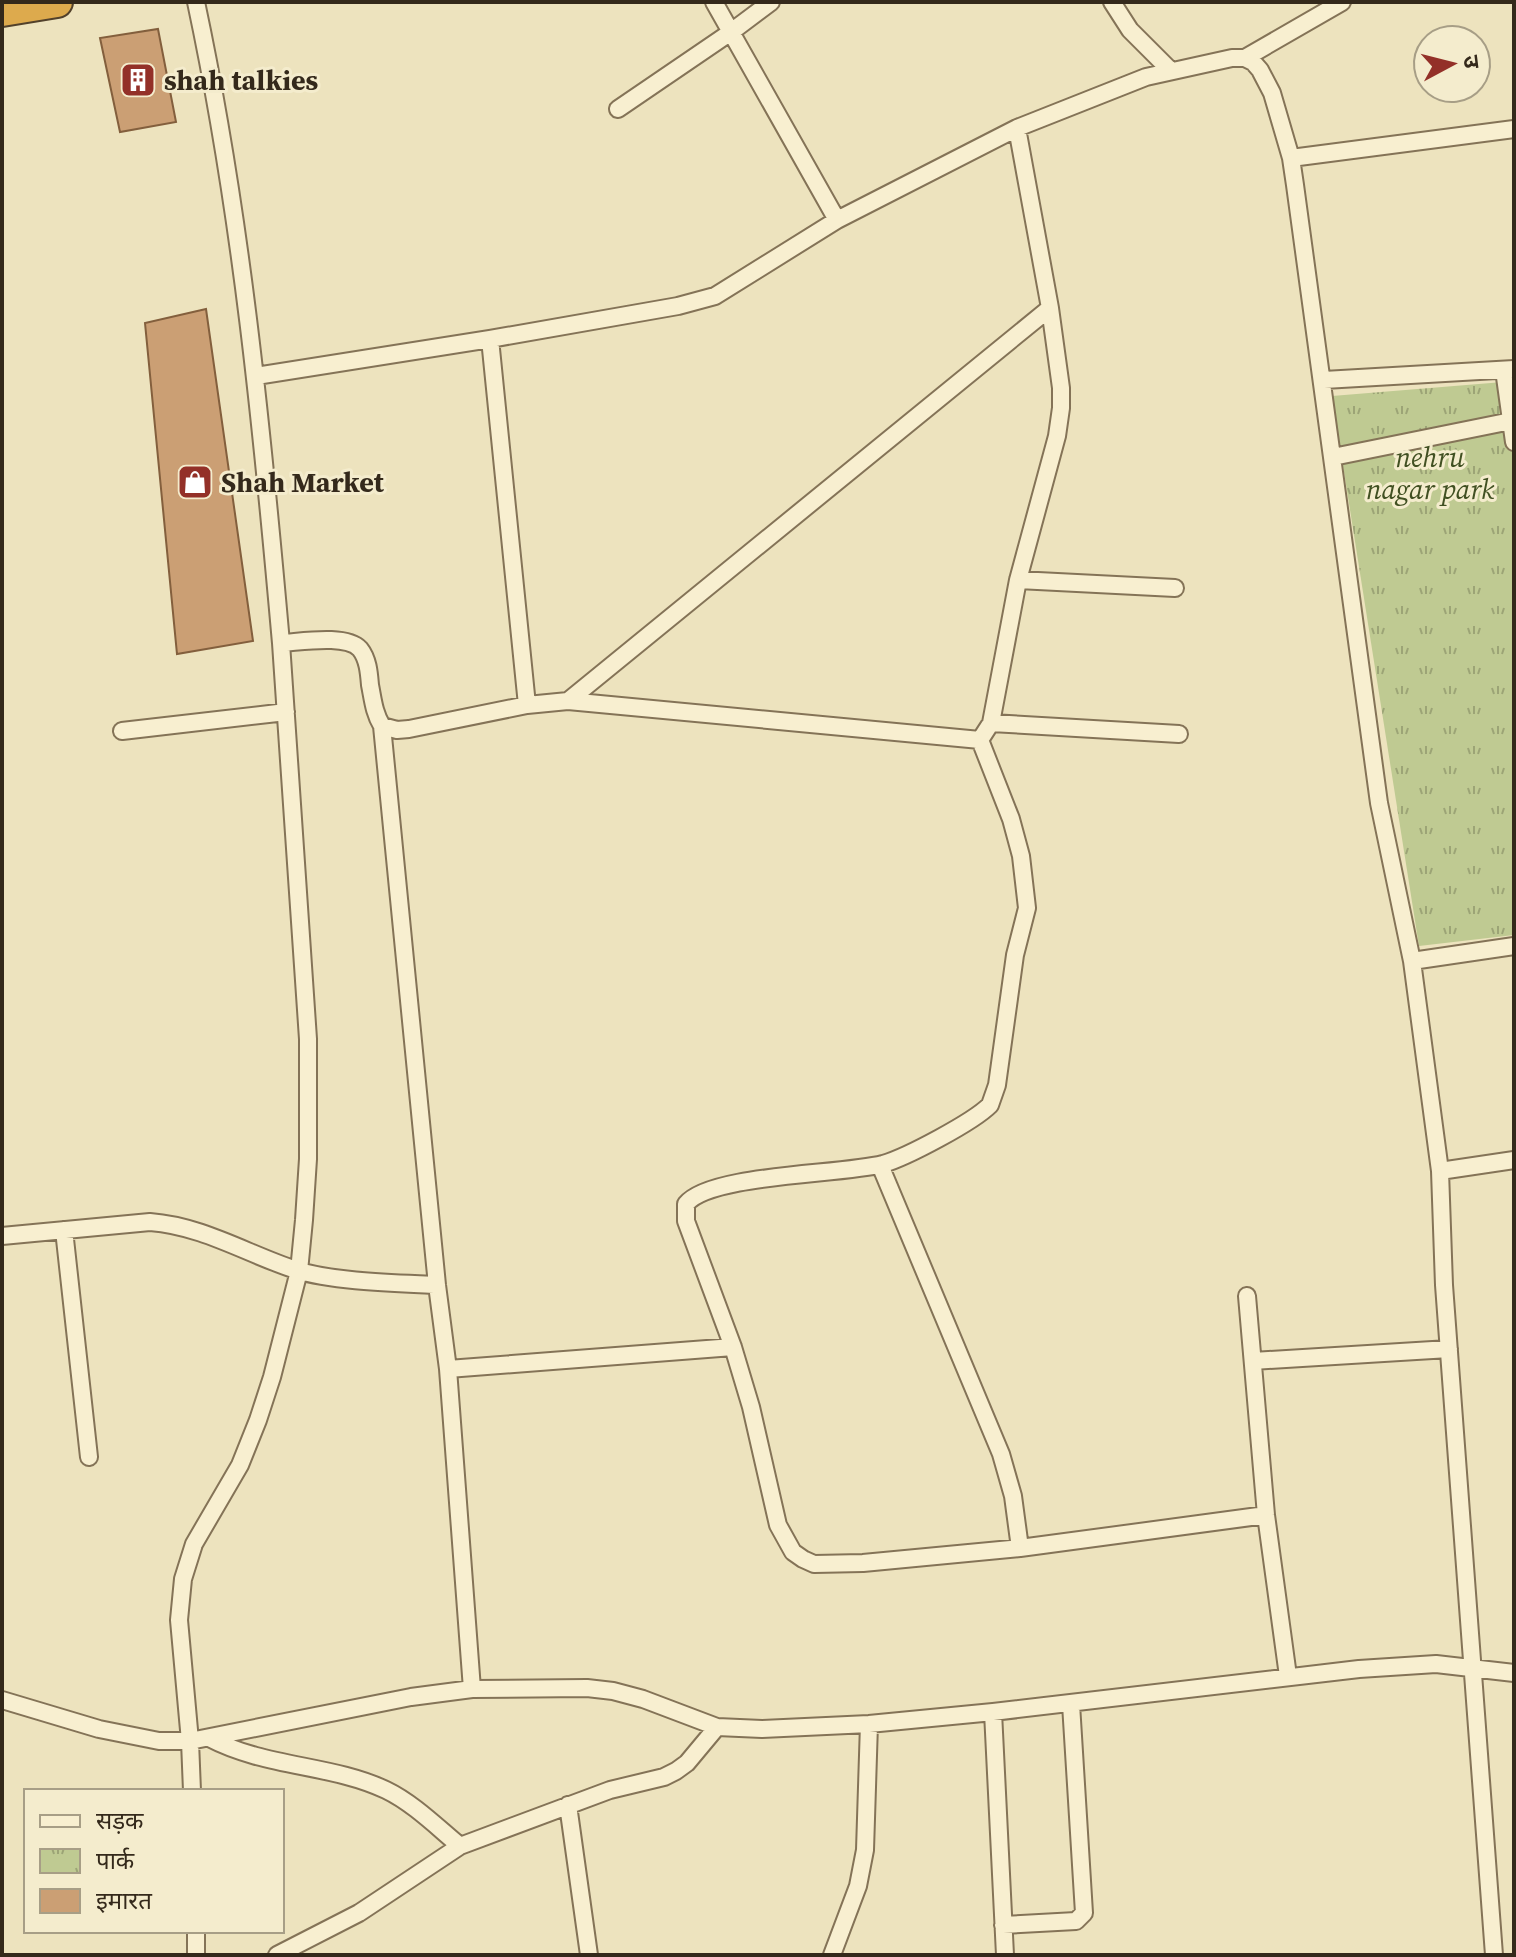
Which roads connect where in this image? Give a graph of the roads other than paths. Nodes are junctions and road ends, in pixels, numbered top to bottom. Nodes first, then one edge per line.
1 (57, 2) edge
2 (196, 2) edge
3 (714, 2) edge
4 (771, 2) edge
5 (1112, 2) edge
6 (1342, 2) edge
7 (2, 11) edge
8 (731, 32) junction
9 (1245, 58) junction
10 (1170, 70) junction
11 (618, 109) dead end
12 (1017, 128) junction
13 (1514, 129) edge
14 (1291, 158) junction
15 (837, 220) junction
16 (1050, 308) junction
17 (490, 339) junction
18 (1509, 369) edge
19 (256, 376) junction
20 (1324, 380) junction
21 (1511, 421) junction
22 (1514, 442) edge
23 (1333, 457) junction
24 (1018, 580) junction
25 (1175, 588) dead end
26 (281, 643) junction
27 (568, 701) junction
28 (527, 705) junction
29 (286, 712) junction
30 (991, 723) junction
31 (382, 726) junction
32 (122, 731) dead end
33 (1179, 734) dead end
34 (980, 740) junction
35 (1514, 946) edge
36 (1412, 961) junction
37 (1514, 1160) edge
38 (880, 1165) junction
39 (1440, 1171) junction
40 (64, 1230) junction
41 (2, 1236) edge
42 (299, 1271) junction
43 (437, 1285) junction
44 (1247, 1296) dead end
45 (733, 1347) junction
46 (1449, 1349) junction
47 (1253, 1361) junction
48 (448, 1369) junction
49 (89, 1457) dead end
50 (1266, 1515) junction
51 (1020, 1548) junction
52 (1474, 1668) junction
53 (1514, 1673) edge
54 (1288, 1676) junction
55 (472, 1689) junction
56 (2, 1700) edge
57 (1071, 1704) junction
58 (993, 1712) junction
59 (869, 1724) junction
60 (717, 1727) junction
61 (209, 1738) junction
62 (190, 1741) junction
63 (192, 1789) edge
64 (568, 1805) junction
65 (460, 1846) junction
66 (1003, 1925) junction
67 (196, 1933) edge
68 (196, 1955) edge
69 (277, 1955) edge
70 (589, 1955) edge
71 (832, 1955) edge
72 (1005, 1955) edge
73 (1494, 1955) edge

1 - 7 highway
2 - 19 street
3 - 8 street
4 - 8 street
5 - 10 street
6 - 9 street
8 - 11 street
8 - 15 street
9 - 10 street
9 - 14 street
10 - 12 street
12 - 15 street
12 - 16 street
13 - 14 street
14 - 20 street
15 - 17 street
16 - 24 street
16 - 27 street
17 - 19 street
17 - 28 street
18 - 20 street
18 - 21 street
19 - 26 street
20 - 23 street
21 - 22 street
21 - 23 street
23 - 36 street
24 - 25 street
24 - 30 street
26 - 29 street
26 - 31 street
27 - 28 street
27 - 34 street
28 - 31 street
29 - 32 street
29 - 42 street
30 - 33 street
30 - 34 street
31 - 43 street
34 - 38 street
35 - 36 street
36 - 39 street
37 - 39 street
38 - 45 street
38 - 51 street
39 - 46 street
40 - 41 street
40 - 42 street
40 - 49 street
42 - 43 street
42 - 62 street
43 - 48 street
44 - 47 street
45 - 48 street
45 - 51 street
46 - 47 street
46 - 52 street
47 - 50 street
48 - 55 street
50 - 51 street
50 - 54 street
52 - 53 street
52 - 54 street
52 - 73 street
54 - 57 street
55 - 60 street
55 - 61 street
56 - 62 street
57 - 58 street
57 - 66 street
58 - 59 street
58 - 66 street
59 - 60 street
59 - 71 street
60 - 64 street
61 - 62 street
61 - 65 street
62 - 63 street
64 - 65 street
64 - 70 street
65 - 69 street
66 - 72 street
67 - 68 street

